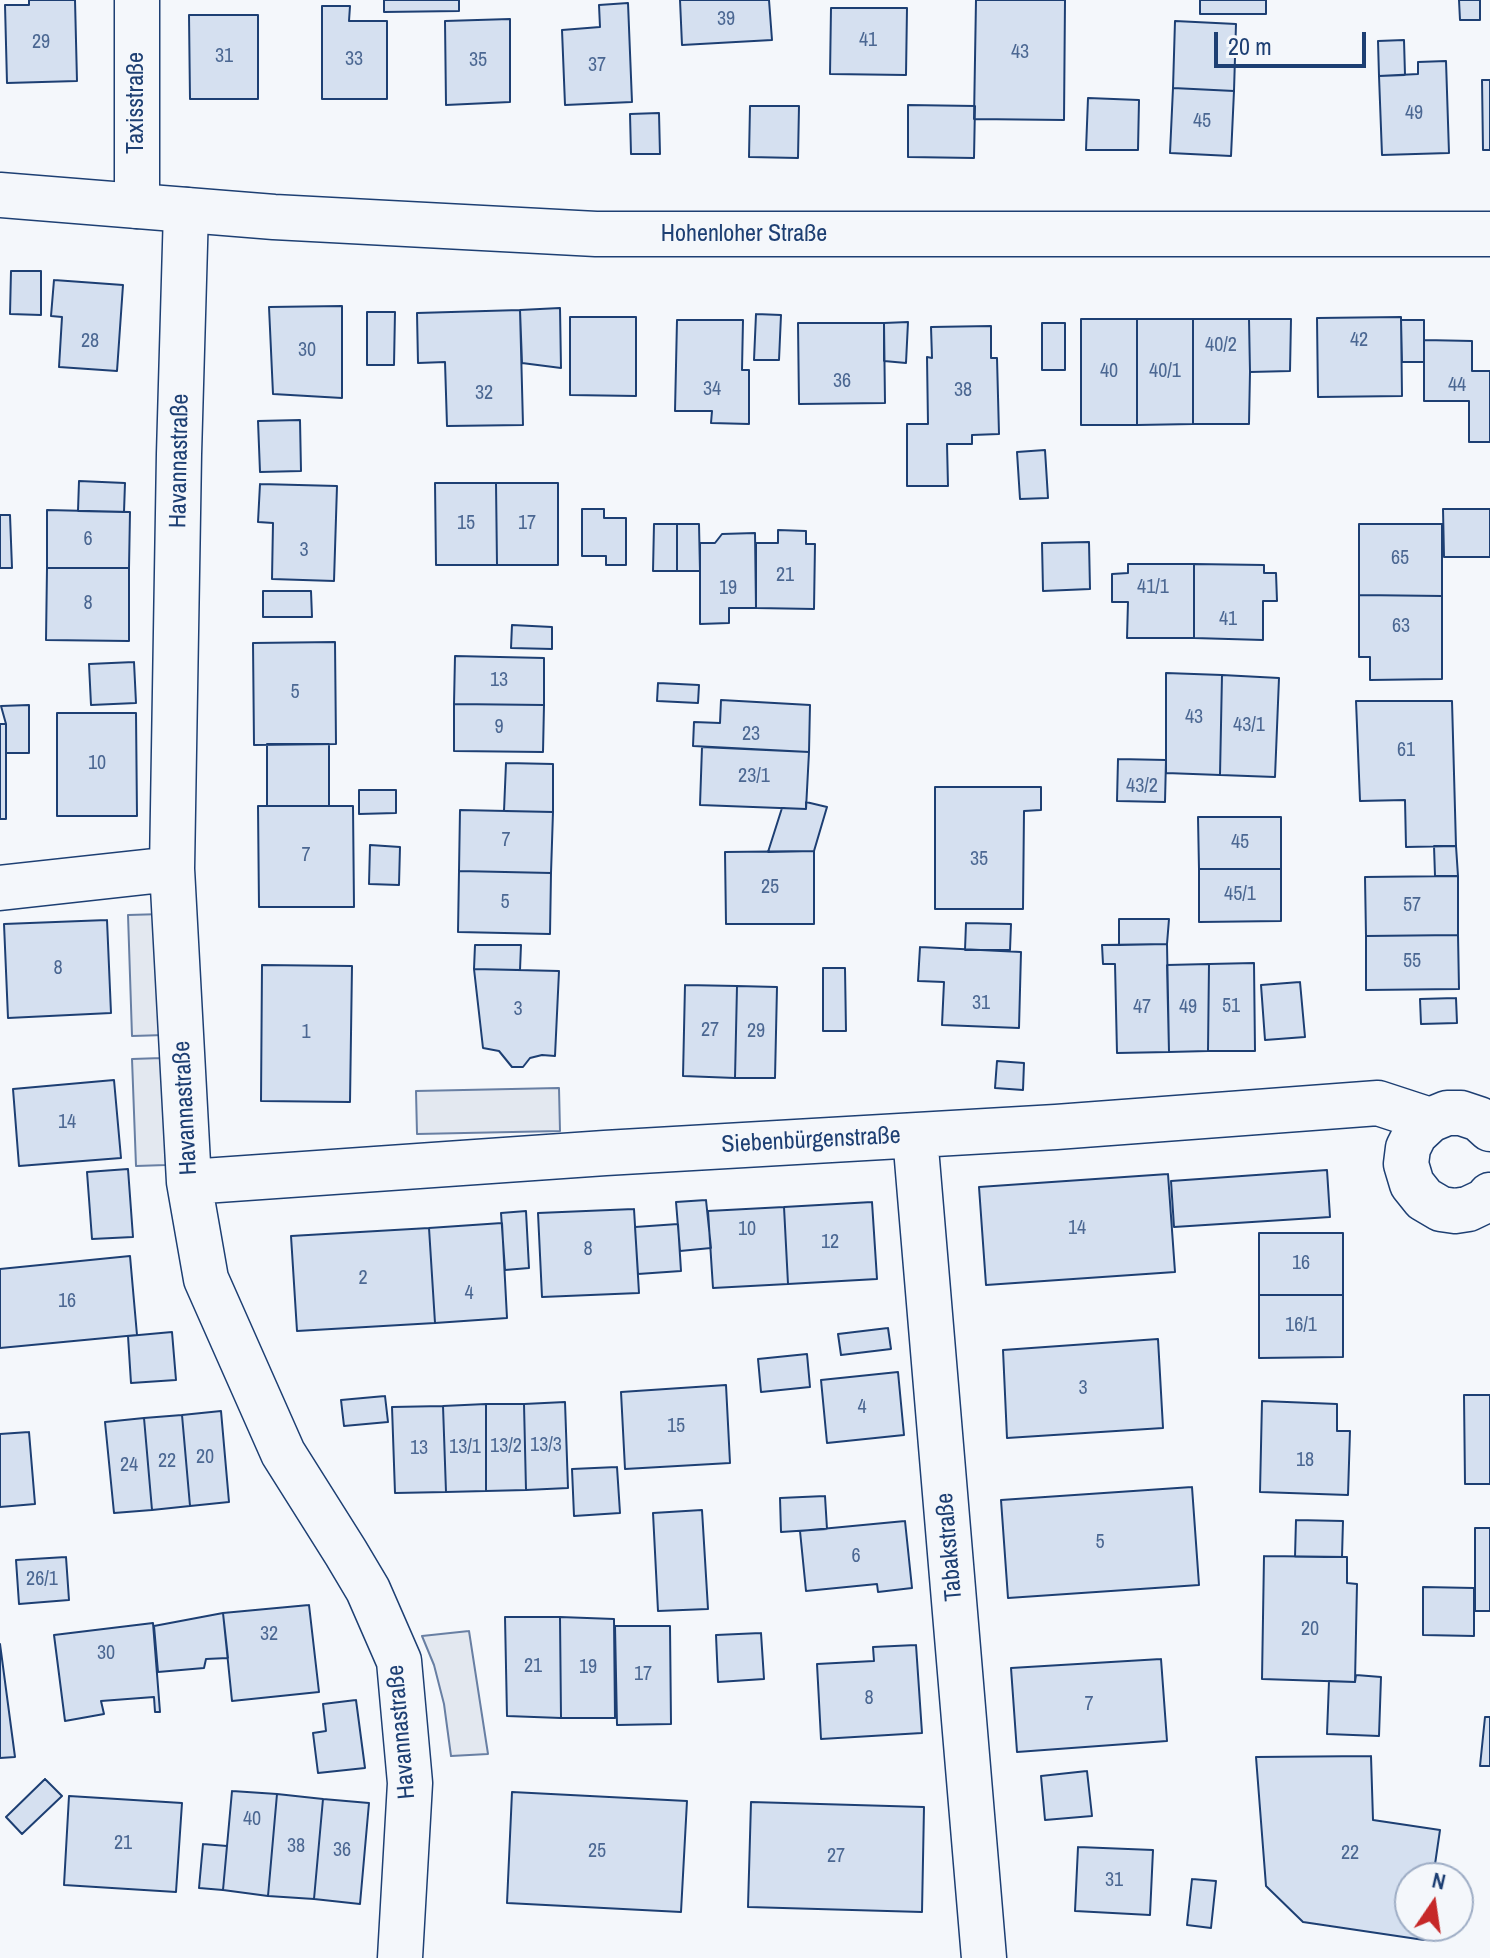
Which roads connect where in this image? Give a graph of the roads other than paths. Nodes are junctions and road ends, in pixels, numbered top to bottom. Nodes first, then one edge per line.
1 (137, 0) edge
2 (0, 195) edge
3 (137, 206) junction
4 (186, 210) junction
5 (1490, 234) edge
6 (172, 869) junction
7 (0, 888) edge
8 (1430, 1120) junction
9 (1490, 1129) edge
10 (915, 1136) junction
11 (189, 1182) junction
12 (1483, 1205) edge
13 (400, 1958) edge
14 (984, 1958) edge

1 - 3 street, Taxisstraße
2 - 3 street, Hohenloher Straße
3 - 4 street, Hohenloher Straße
4 - 5 street, Hohenloher Straße
4 - 6 street, Havannastraße
6 - 7 street
6 - 11 street, Havannastraße
8 - 9 street, Siebenbürgenstraße
8 - 10 street, Siebenbürgenstraße
8 - 12 street
10 - 11 street, Siebenbürgenstraße
10 - 14 street, Tabakstraße
11 - 13 street, Havannastraße

